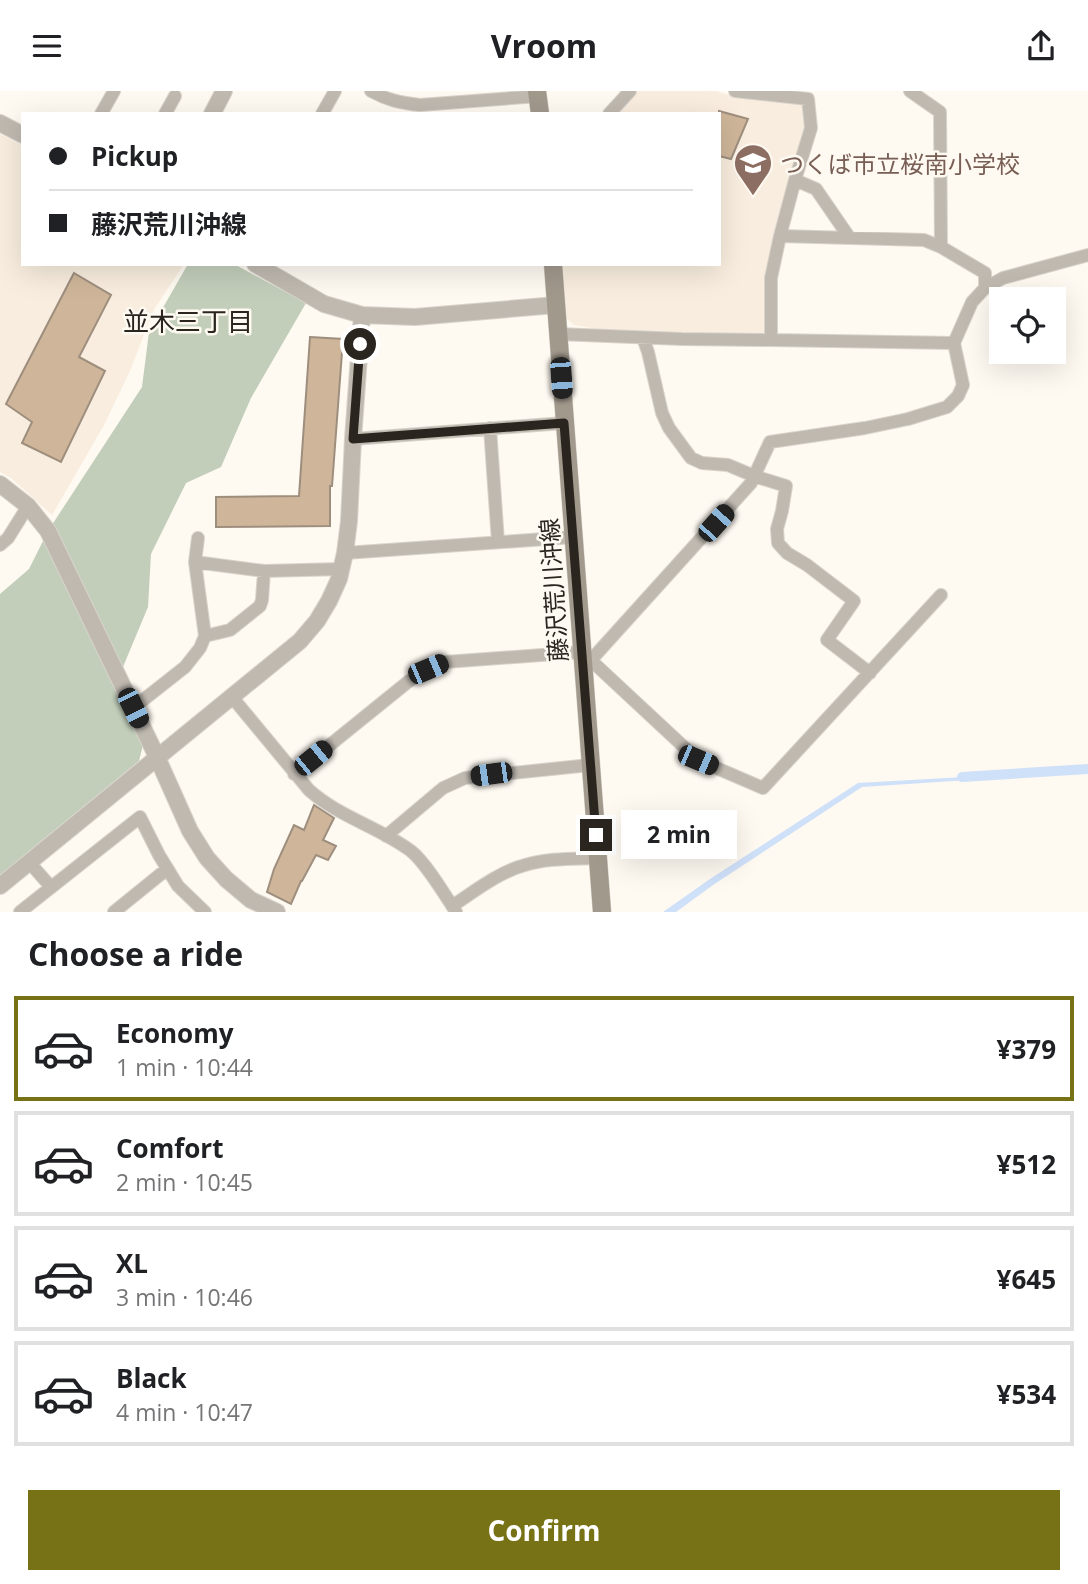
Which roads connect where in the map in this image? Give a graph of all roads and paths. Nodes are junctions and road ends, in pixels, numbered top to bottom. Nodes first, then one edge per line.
1 (114, 91) edge
2 (224, 91) edge
3 (335, 91) edge
4 (371, 91) edge
5 (630, 91) edge
6 (735, 91) edge
7 (910, 91) edge
8 (176, 96) dead end
9 (539, 100) edge
10 (103, 112) edge
11 (166, 112) edge
12 (213, 112) edge
13 (323, 112) edge
14 (612, 112) edge
15 (0, 123) edge
16 (21, 134) edge
17 (795, 180) junction
18 (780, 236) junction
19 (849, 237) junction
20 (941, 247) junction
21 (1088, 255) edge
22 (258, 266) edge
23 (553, 266) edge
24 (985, 288) junction
25 (556, 305) junction
26 (362, 315) junction
27 (558, 334) junction
28 (643, 338) junction
29 (771, 340) junction
30 (954, 343) junction
31 (564, 423) junction
32 (490, 428) junction
33 (353, 439) junction
34 (754, 476) junction
35 (0, 484) edge
36 (28, 506) junction
37 (574, 537) junction
38 (3, 538) edge
39 (198, 538) dead end
40 (498, 543) junction
41 (344, 561) junction
42 (195, 562) junction
43 (264, 571) junction
44 (941, 595) dead end
45 (205, 636) junction
46 (586, 656) junction
47 (870, 673) junction
48 (232, 697) junction
49 (133, 708) junction
50 (157, 757) junction
51 (590, 765) junction
52 (294, 773) junction
53 (386, 836) junction
54 (597, 858) junction
55 (29, 862) junction
56 (167, 869) junction
57 (0, 886) edge
58 (51, 887) junction
59 (454, 909) edge
60 (20, 912) edge
61 (114, 912) edge
62 (205, 912) edge
63 (277, 912) edge
64 (601, 912) edge

1 - 10 street
2 - 12 street
3 - 13 street
4 - 9 street
5 - 14 street
6 - 17 street
7 - 20 street
8 - 11 street
15 - 16 street
17 - 18 street
17 - 19 street
18 - 19 street
18 - 29 street
19 - 20 street
20 - 24 street
21 - 24 street
22 - 26 street
23 - 25 main road, 藤沢荒川沖線
24 - 30 street
25 - 26 street
25 - 27 main road, 藤沢荒川沖線
26 - 33 street
27 - 28 street
27 - 31 main road, 藤沢荒川沖線
28 - 29 street
28 - 34 street
29 - 30 street
30 - 34 street
31 - 32 street
31 - 37 main road, 藤沢荒川沖線
32 - 33 street
32 - 40 street
33 - 41 street
34 - 46 street
34 - 47 street
35 - 36 street
36 - 38 street
36 - 49 street
37 - 40 street
37 - 46 main road, 藤沢荒川沖線
39 - 42 street
40 - 41 street
41 - 43 street
41 - 48 street
42 - 43 street
42 - 45 street
43 - 45 street
44 - 47 street
45 - 49 street
46 - 47 street
46 - 51 main road, 藤沢荒川沖線
46 - 52 street
48 - 50 street
48 - 52 street
49 - 50 street
50 - 55 street
50 - 63 street
51 - 53 street
51 - 54 main road, 藤沢荒川沖線
52 - 53 street
53 - 59 street
54 - 59 street
54 - 64 main road, 藤沢荒川沖線
55 - 57 street
55 - 58 street
56 - 58 street
56 - 61 street
56 - 62 street
58 - 60 street

